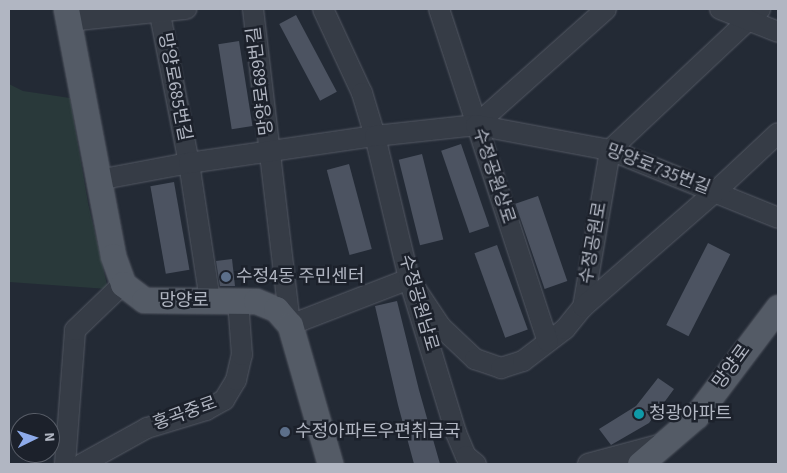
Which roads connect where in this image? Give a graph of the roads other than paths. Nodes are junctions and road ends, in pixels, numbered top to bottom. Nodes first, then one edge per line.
1 (186, 9) edge
2 (253, 9) edge
3 (322, 9) edge
4 (439, 9) edge
5 (606, 9) edge
6 (720, 9) edge
7 (160, 10) edge
8 (753, 14) edge
9 (68, 15) edge
10 (778, 32) edge
11 (476, 125) junction
12 (778, 133) edge
13 (375, 136) junction
14 (610, 150) junction
15 (269, 152) junction
16 (189, 163) junction
17 (98, 180) junction
18 (715, 192) junction
19 (778, 218) edge
20 (410, 279) junction
21 (124, 284) junction
22 (210, 301) junction
23 (238, 301) junction
24 (583, 307) junction
25 (778, 307) edge
26 (290, 325) junction
27 (548, 342) junction
28 (666, 443) junction
29 (65, 464) edge
30 (82, 464) edge
31 (330, 464) edge
32 (476, 464) edge
33 (588, 464) edge
34 (640, 464) edge

1 - 7 street, 망양로685번길
2 - 15 street, 망양로689번길
3 - 13 street, 수정공원남로
4 - 11 street, 수정공원상로
5 - 11 street
6 - 8 street
7 - 9 street, 망양로
7 - 16 street, 망양로685번길
8 - 10 street
8 - 14 street
9 - 17 main road, 망양로
11 - 13 street
11 - 14 street, 망양로735번길
11 - 27 street, 수정공원상로
12 - 18 street
13 - 15 street, 망양로689번길
13 - 20 street, 수정공원남로
14 - 18 street, 망양로735번길
14 - 24 street, 수정공원로
15 - 16 street, 망양로685번길
15 - 26 street, 망양로689번길
16 - 17 street
16 - 22 street, 망양로685번길
17 - 21 main road, 망양로
18 - 19 street, 망양로735번길
18 - 24 street
20 - 26 street
20 - 27 street, 수정공원로
20 - 32 street, 수정공원남로
21 - 22 main road, 망양로
21 - 29 street
22 - 23 main road, 망양로
23 - 26 main road, 망양로
23 - 30 street, 홍곡중로
24 - 27 street, 수정공원로
25 - 28 main road, 망양로
26 - 31 main road, 망양로
28 - 33 street
28 - 34 main road, 망양로

